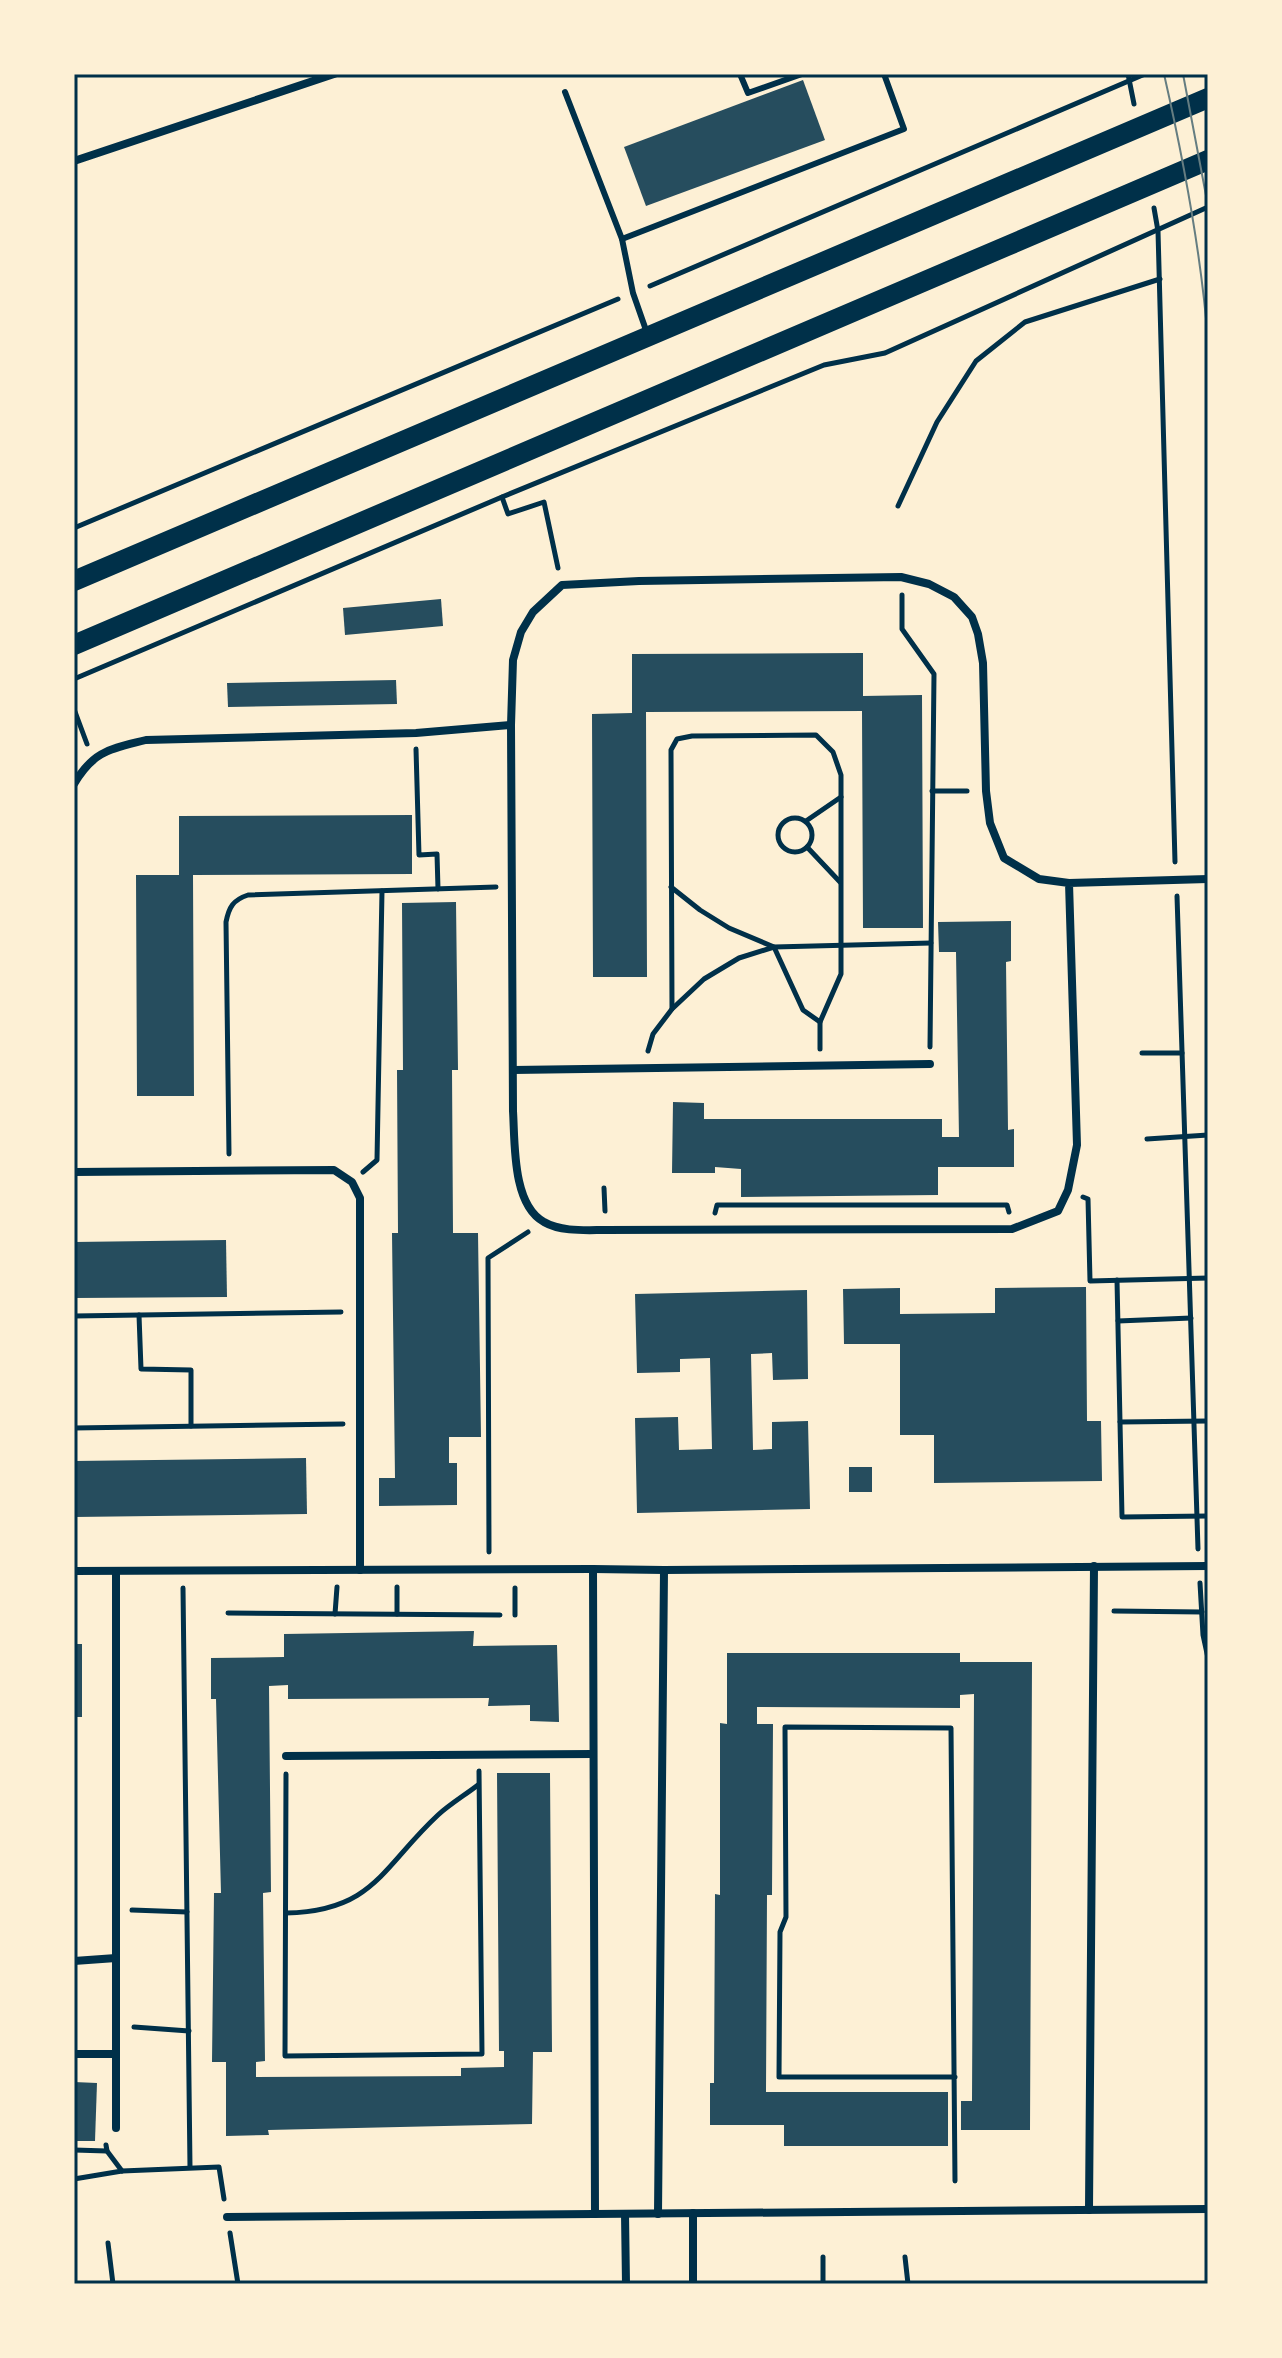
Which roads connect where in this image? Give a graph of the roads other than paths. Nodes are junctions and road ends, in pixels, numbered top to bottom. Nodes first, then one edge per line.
1 (334, 74) edge
2 (740, 74) edge
3 (802, 74) edge
4 (884, 74) edge
5 (565, 92) dead end
6 (1208, 98) edge
7 (1208, 160) edge
8 (74, 161) edge
9 (622, 239) junction
10 (648, 337) junction
11 (74, 581) edge
12 (74, 645) edge
13 (511, 725) junction
14 (74, 784) edge
15 (1208, 879) edge
16 (1069, 883) junction
17 (930, 1064) road end
18 (513, 1070) junction
19 (74, 1172) edge
20 (1094, 1566) junction
21 (1208, 1566) edge
22 (593, 1569) junction
23 (360, 1570) junction
24 (664, 1570) junction
25 (74, 1571) edge
26 (116, 1571) junction
27 (593, 1754) junction
28 (286, 1756) road end
29 (116, 1958) junction
30 (74, 1961) edge
31 (74, 2054) edge
32 (116, 2054) junction
33 (116, 2128) dead end
34 (1208, 2209) edge
35 (1089, 2210) junction
36 (693, 2213) junction
37 (595, 2214) junction
38 (625, 2214) junction
39 (658, 2214) junction
40 (227, 2217) road end
41 (626, 2284) edge
42 (693, 2284) edge

1 - 8 street
2 - 3 lane
4 - 9 lane
5 - 9 lane
6 - 10 main road
7 - 12 main road
9 - 10 lane
10 - 11 main road
13 - 14 street
13 - 16 street
13 - 18 street
15 - 16 street
16 - 18 street
17 - 18 street
19 - 23 street
20 - 21 street
20 - 24 street
20 - 35 street
22 - 23 street
22 - 24 street
22 - 27 street
23 - 26 street
24 - 39 street
25 - 26 street
26 - 29 street
27 - 28 street
27 - 37 street
29 - 30 street
29 - 32 street
31 - 32 street
32 - 33 street
34 - 35 street
35 - 36 street
36 - 39 street
36 - 42 street
37 - 38 street
37 - 40 street
38 - 39 street
38 - 41 street

